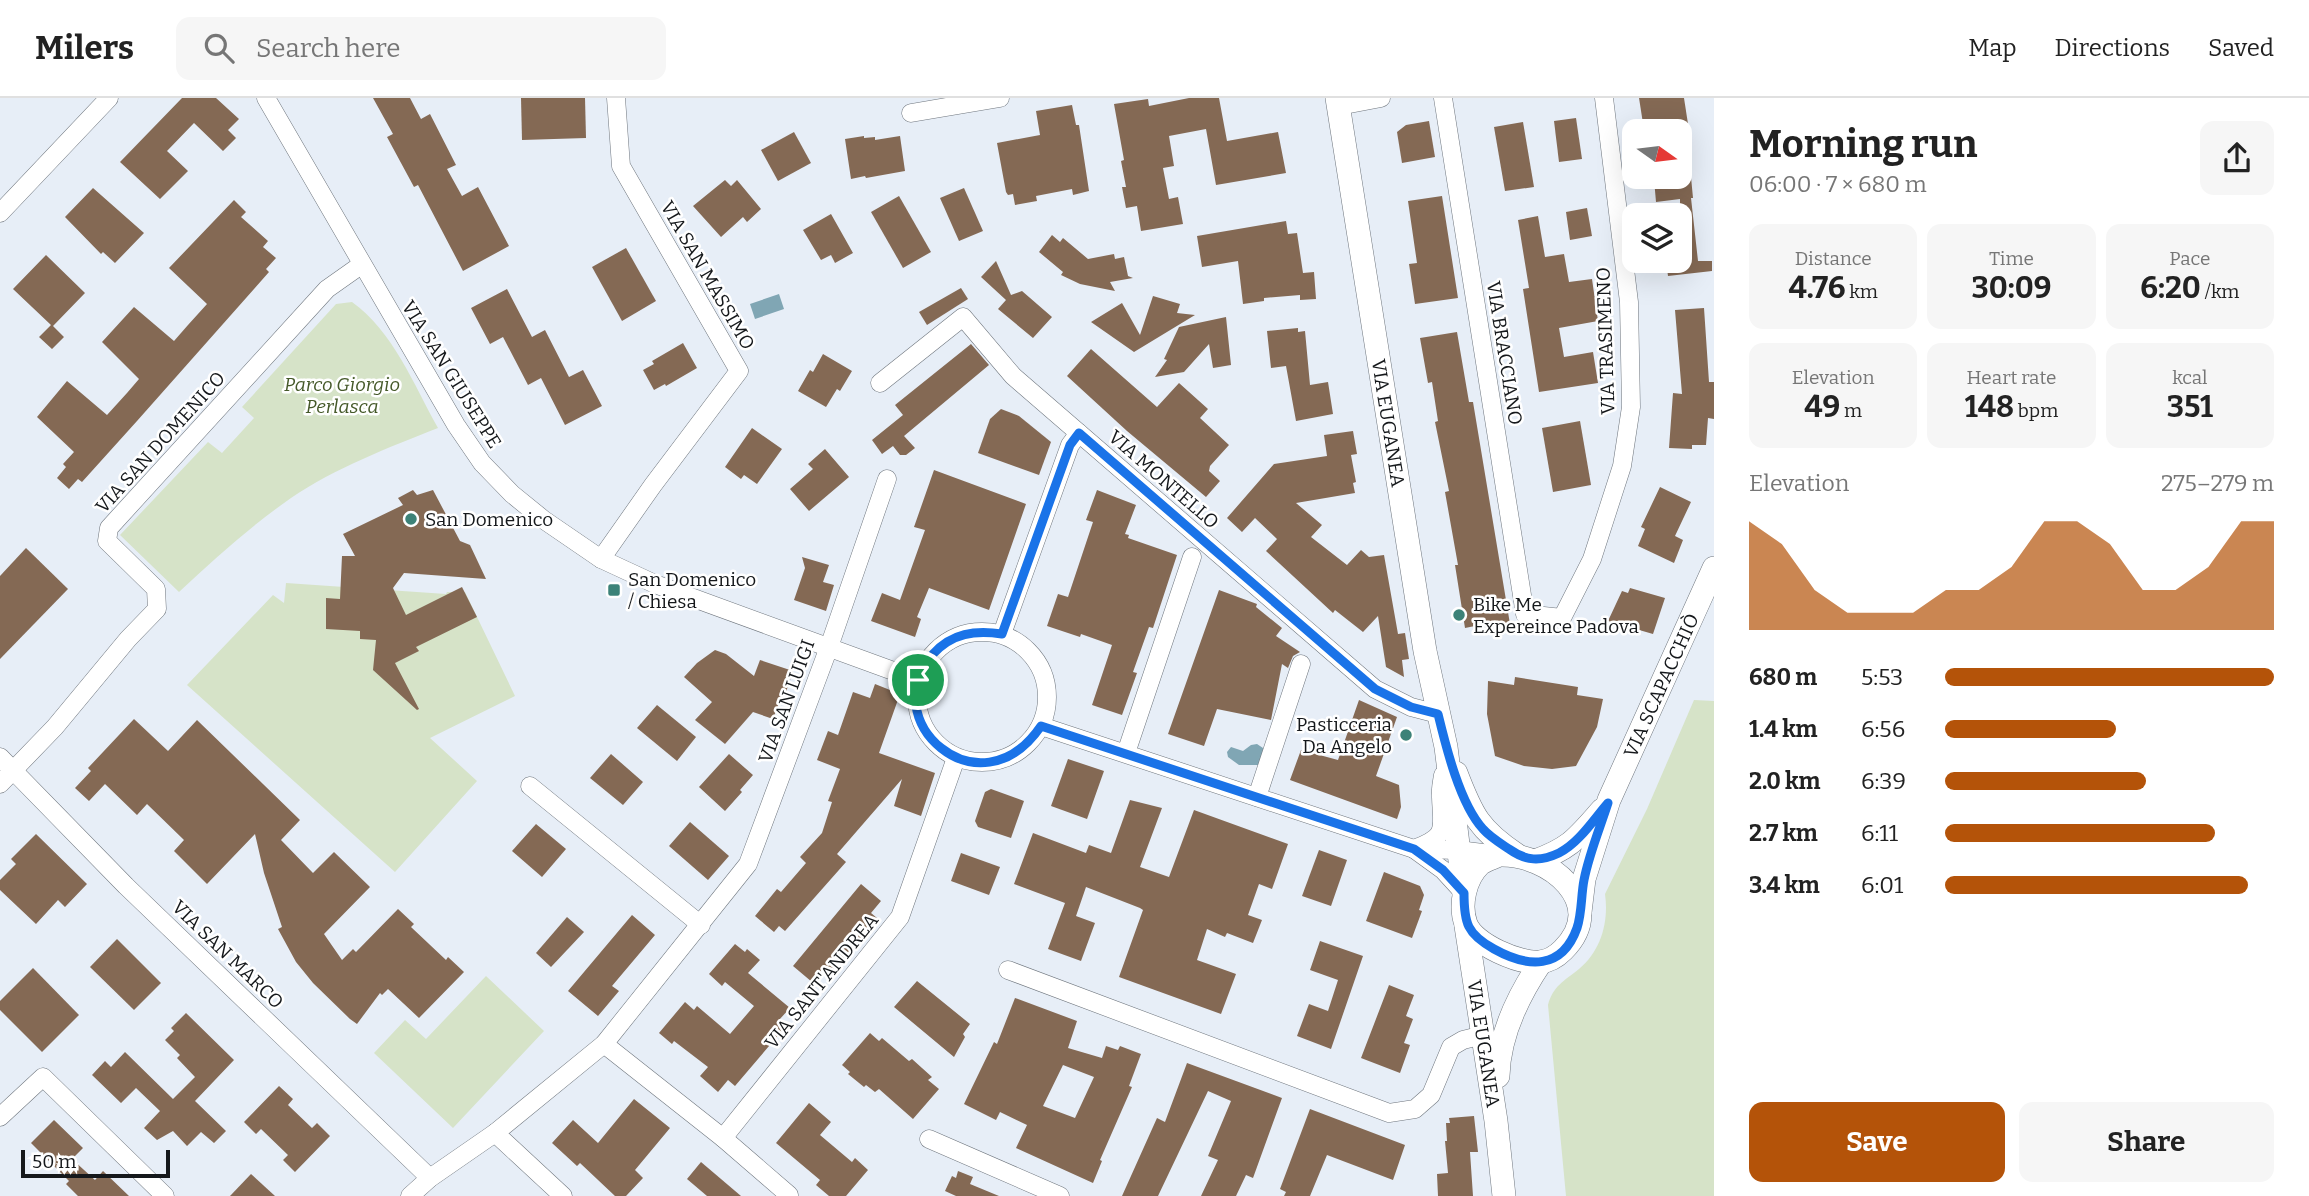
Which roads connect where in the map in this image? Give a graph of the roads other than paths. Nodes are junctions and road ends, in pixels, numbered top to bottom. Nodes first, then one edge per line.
1 (109, 98) edge
2 (266, 98) edge
3 (616, 98) edge
4 (1381, 98) edge
5 (1443, 98) edge
6 (1604, 98) edge
7 (991, 99) edge
8 (1338, 102) edge
9 (911, 113) dead end
10 (0, 213) edge
11 (361, 265) junction
12 (880, 383) dead end
13 (1079, 433) junction
14 (887, 479) dead end
15 (1192, 558) dead end
16 (601, 559) junction
17 (1714, 568) edge
18 (1525, 614) joint
19 (1002, 634) junction
20 (829, 647) junction
21 (1301, 664) dead end
22 (918, 680) junction
23 (1438, 714) junction
24 (1041, 726) junction
25 (1446, 747) junction
26 (1126, 753) junction
27 (956, 758) junction
28 (4, 770) edge
29 (530, 786) dead end
30 (1257, 797) junction
31 (1608, 803) junction
32 (1414, 849) junction
33 (1458, 850) junction
34 (1517, 857) junction
35 (1464, 893) junction
36 (1580, 912) junction
37 (701, 925) junction
38 (1466, 926) junction
39 (1541, 962) junction
40 (1008, 970) dead end
41 (1483, 1035) junction
42 (604, 1044) junction
43 (0, 1117) edge
44 (1496, 1121) junction
45 (495, 1133) junction
46 (723, 1138) junction
47 (929, 1139) dead end
48 (430, 1178) junction
49 (789, 1195) edge
50 (165, 1196) edge
51 (410, 1196) edge
52 (563, 1196) edge
53 (1060, 1196) edge
54 (1504, 1196) edge

1 - 10 street
2 - 11 street, VIA SAN GIUSEPPE
3 - 16 street, VIA SAN MASSIMO
4 - 8 street
5 - 18 street, VIA BRACCIANO
6 - 18 street, VIA TRASIMENO
7 - 9 street
8 - 23 street, VIA EUGANEA
11 - 16 street, VIA SAN GIUSEPPE
11 - 28 street, VIA SAN DOMENICO
12 - 13 street, VIA MONTELLO
13 - 19 street
13 - 23 street, VIA MONTELLO
14 - 20 street, VIA SAN LUIGI
15 - 26 street
16 - 20 street, VIA SAN GIUSEPPE
17 - 31 street, VIA SCAPACCHIÒ
19 - 22 street
19 - 24 street
20 - 22 street, VIA SAN GIUSEPPE
20 - 37 street, VIA SAN LUIGI
21 - 30 street
22 - 27 street
23 - 25 street, VIA EUGANEA
24 - 26 street
24 - 27 street
25 - 32 street
25 - 33 street, VIA EUGANEA
25 - 34 street, VIA EUGANEA
26 - 30 street
27 - 46 street, VIA SANT'ANDREA
28 - 48 street, VIA SAN MARCO
29 - 37 street
30 - 32 street
31 - 34 street, VIA SCAPACCHIÒ
31 - 36 street, VIA SCAPACCHIÒ
32 - 33 street
32 - 35 street
33 - 34 street
33 - 35 street, VIA EUGANEA
34 - 35 street
34 - 36 street, VIA EUGANEA
35 - 38 street, VIA EUGANEA
36 - 39 street, VIA EUGANEA
37 - 42 street, VIA SAN LUIGI
38 - 39 street
38 - 41 street, VIA EUGANEA
39 - 44 street, VIA EUGANEA
40 - 41 street
41 - 44 street, VIA EUGANEA
42 - 45 street, VIA SAN LUIGI
42 - 46 street
43 - 50 street
44 - 54 street, VIA EUGANEA
45 - 48 street, VIA SAN LUIGI
45 - 52 street
46 - 49 street
47 - 53 street
48 - 51 street, VIA SAN LUIGI

